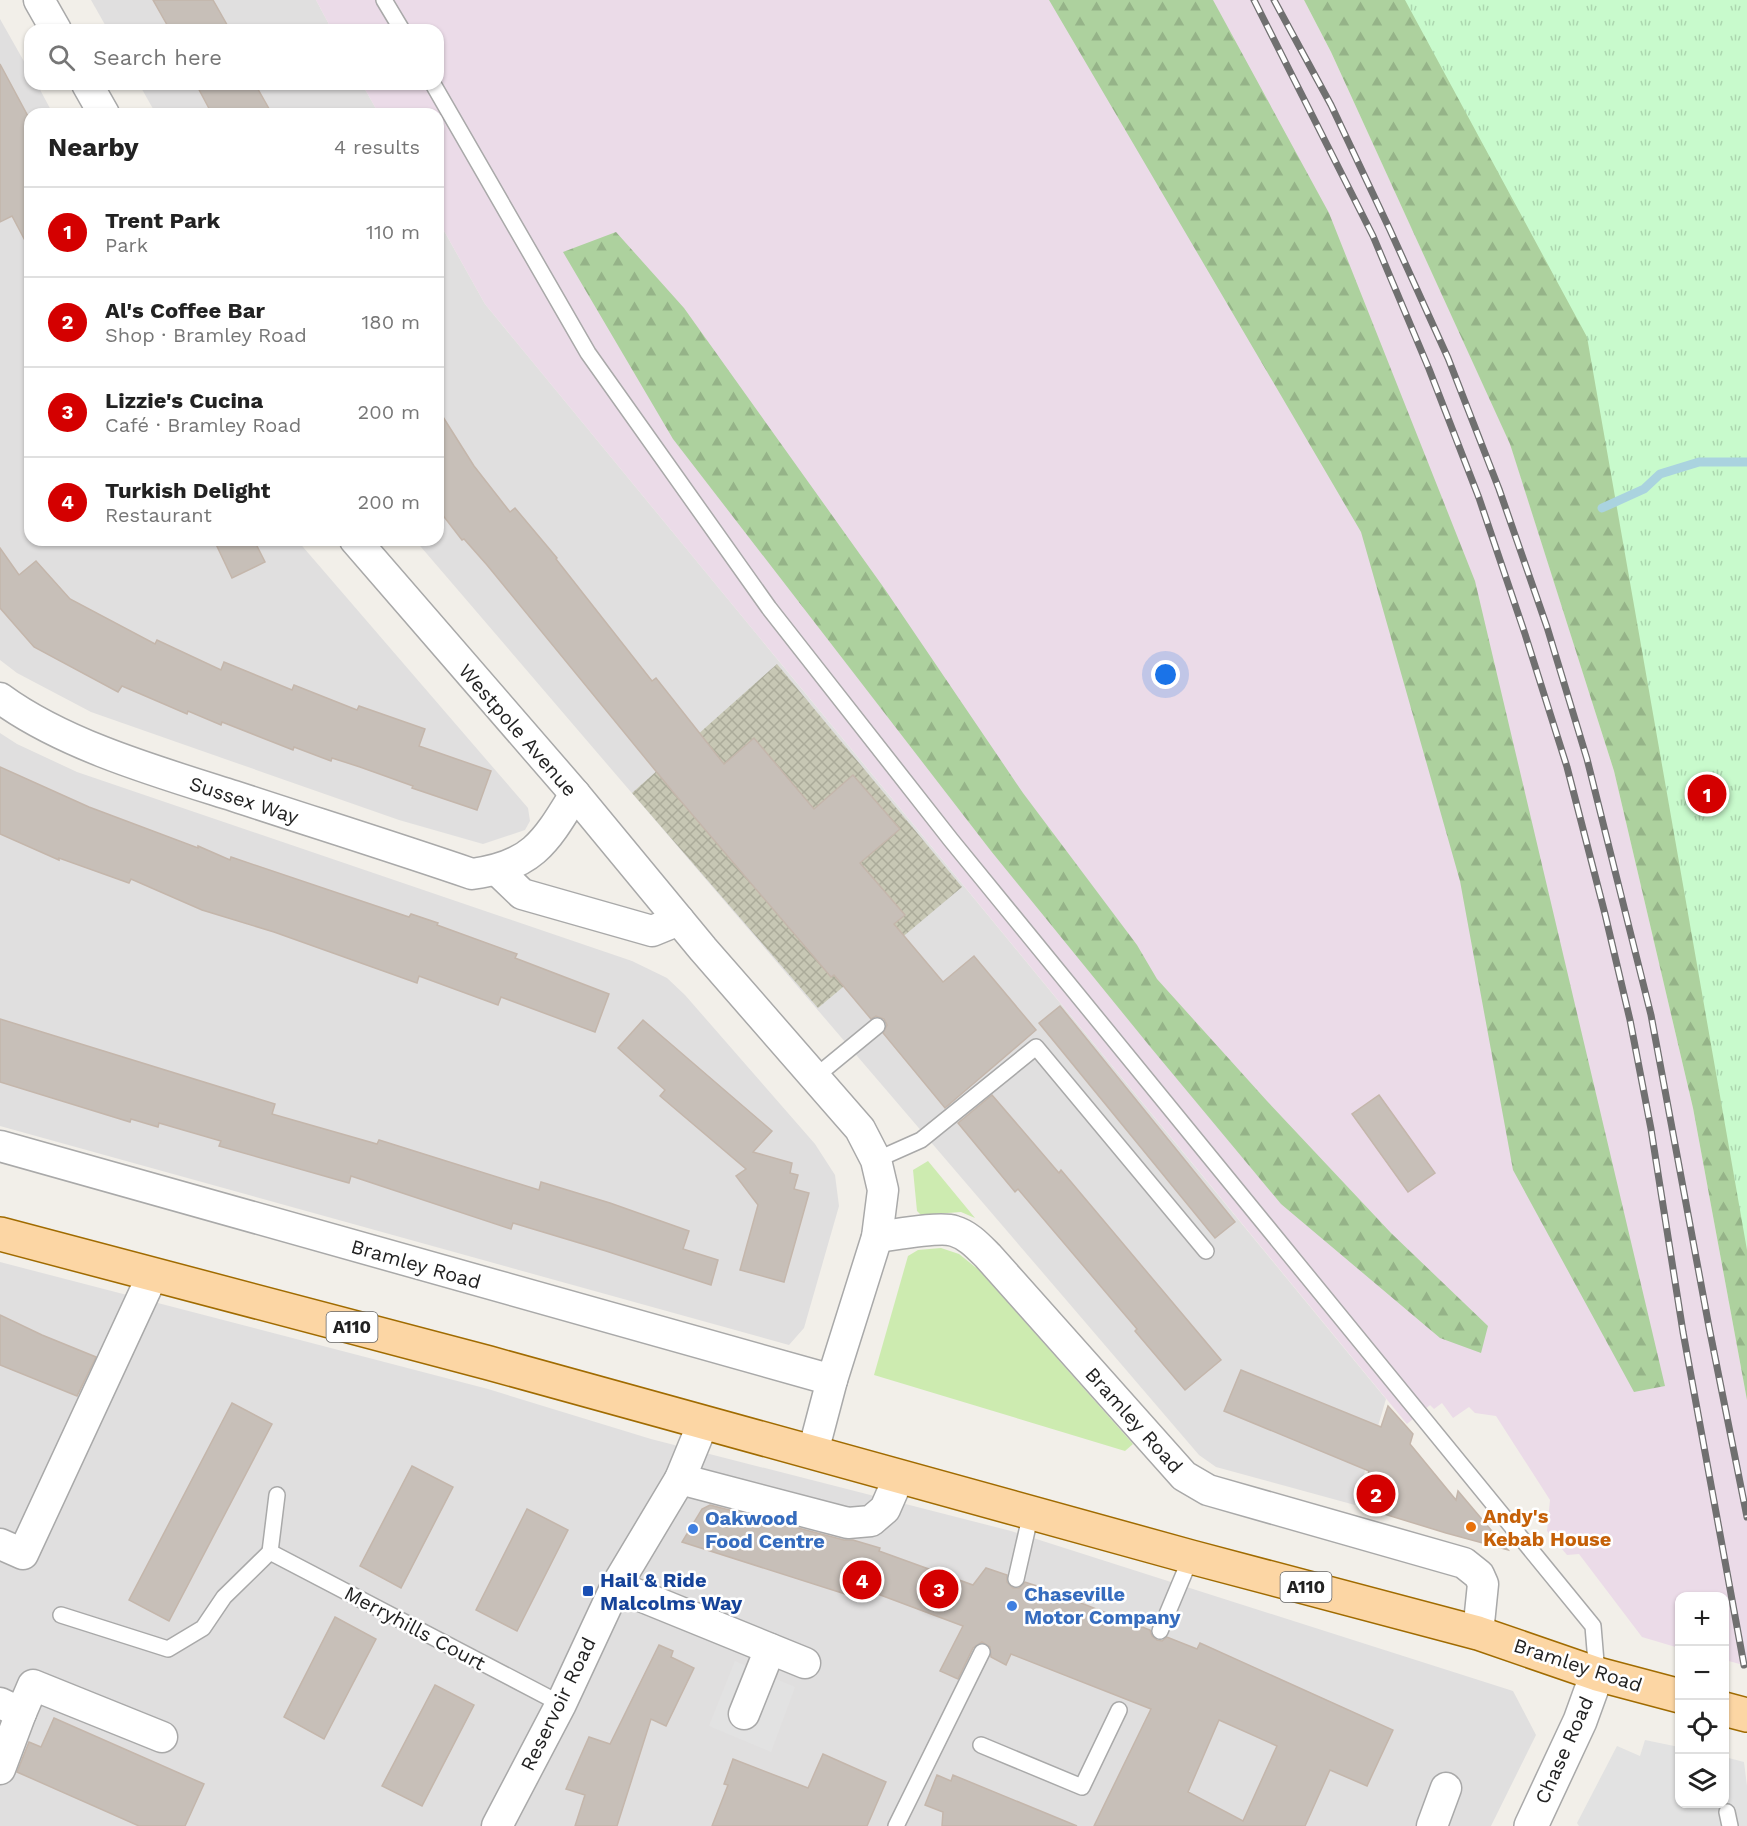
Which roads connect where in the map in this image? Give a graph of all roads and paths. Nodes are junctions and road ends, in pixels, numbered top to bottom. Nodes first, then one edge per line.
1 (39, 0) edge
2 (384, 0) edge
3 (53, 24) edge
4 (398, 24) edge
5 (90, 90) edge
6 (436, 90) edge
7 (101, 108) edge
8 (361, 546) edge
9 (0, 698) edge
10 (575, 794) junction
11 (497, 870) junction
12 (679, 920) junction
13 (877, 1026) dead end
14 (815, 1077) junction
15 (0, 1146) edge
16 (876, 1160) junction
17 (0, 1234) edge
18 (877, 1237) junction
19 (1206, 1251) dead end
20 (153, 1274) junction
21 (832, 1380) junction
22 (703, 1423) junction
23 (813, 1452) junction
24 (899, 1477) junction
25 (680, 1479) junction
26 (278, 1495) dead end
27 (1031, 1513) junction
28 (0, 1544) edge
29 (270, 1552) junction
30 (1191, 1557) junction
31 (1016, 1579) dead end
32 (616, 1586) junction
33 (61, 1615) dead end
34 (1160, 1630) dead end
35 (1478, 1633) junction
36 (771, 1649) junction
37 (982, 1652) dead end
38 (805, 1663) dead end
39 (1596, 1674) junction
40 (1675, 1695) edge
41 (561, 1704) junction
42 (10, 1708) edge
43 (1119, 1710) dead end
44 (1729, 1710) edge
45 (744, 1714) dead end
46 (1747, 1715) edge
47 (162, 1737) dead end
48 (981, 1745) dead end
49 (0, 1770) edge
50 (1446, 1788) dead end
51 (1540, 1821) edge
52 (496, 1826) edge
53 (896, 1826) edge
54 (1432, 1826) edge

1 - 3 street
2 - 4 lane
5 - 7 street
6 - 39 lane
8 - 10 street, Westpole Avenue
9 - 11 street, Sussex Way
10 - 11 street, Sussex Way
10 - 12 street, Westpole Avenue
11 - 12 street
12 - 14 street
13 - 14 lane
14 - 16 street
15 - 21 street, Bramley Road
16 - 18 street
16 - 19 lane
17 - 20 main road, Bramley Road / A110
18 - 21 street
18 - 35 street, Bramley Road
20 - 22 main road, Bramley Road / A110
20 - 28 street
21 - 23 street
22 - 23 main road, Bramley Road / A110
22 - 25 street, Reservoir Road
23 - 24 main road, Bramley Road / A110
24 - 25 street
24 - 27 main road, Bramley Road / A110
25 - 32 street, Reservoir Road
26 - 29 lane
27 - 30 main road, Bramley Road / A110
27 - 31 lane
29 - 33 lane
29 - 41 lane, Merryhills Court
30 - 34 lane
30 - 35 main road, Bramley Road / A110
32 - 36 street
32 - 41 street, Reservoir Road
35 - 39 main road, Bramley Road / A110
36 - 38 street
36 - 45 street
37 - 53 lane
39 - 40 main road, Bramley Road / A110
39 - 51 street, Chase Road
41 - 52 street, Reservoir Road
42 - 47 street
42 - 49 street
43 - 48 lane
44 - 46 main road
50 - 54 street

